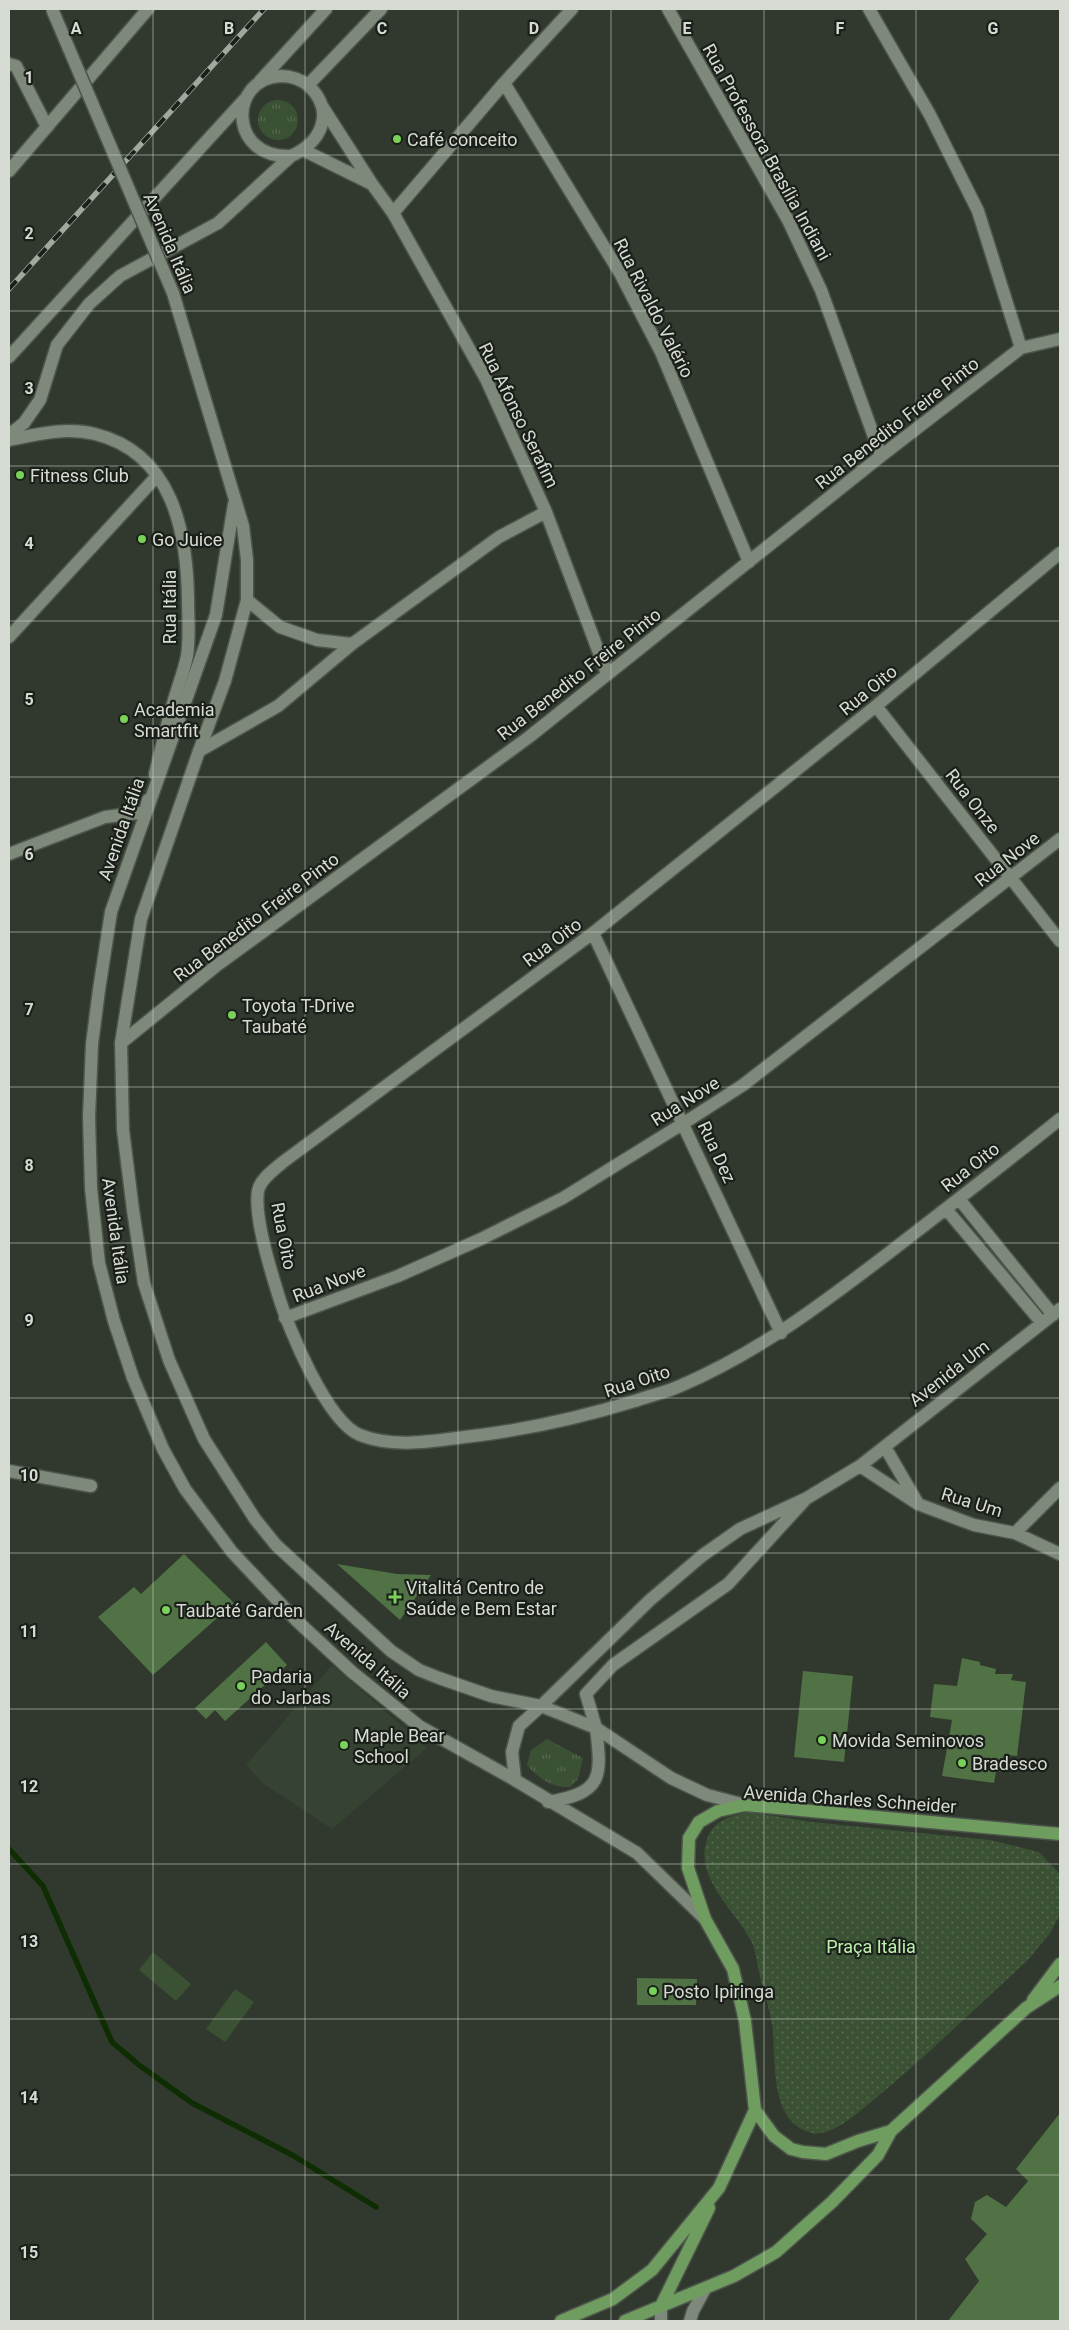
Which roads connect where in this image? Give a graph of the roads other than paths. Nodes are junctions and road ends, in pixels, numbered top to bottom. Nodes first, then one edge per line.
1 (52, 9) edge
2 (148, 9) edge
3 (326, 9) edge
4 (381, 9) edge
5 (572, 9) edge
6 (668, 9) edge
7 (869, 9) edge
8 (9, 64) edge
9 (504, 83) junction
10 (308, 85) junction
11 (251, 91) junction
12 (322, 106) junction
13 (47, 127) junction
14 (303, 150) junction
15 (291, 156) junction
16 (9, 171) edge
17 (372, 184) junction
18 (393, 212) junction
19 (1060, 339) edge
20 (1021, 348) junction
21 (9, 358) edge
22 (9, 435) edge
23 (9, 440) edge
24 (881, 456) junction
25 (157, 476) junction
26 (235, 499) junction
27 (546, 512) junction
28 (1060, 553) edge
29 (749, 562) junction
30 (247, 600) junction
31 (9, 637) edge
32 (352, 644) junction
33 (607, 674) junction
34 (876, 706) junction
35 (199, 751) junction
36 (145, 812) junction
37 (1060, 839) edge
38 (9, 854) edge
39 (1011, 878) junction
40 (593, 933) junction
41 (1060, 941) edge
42 (121, 1043) junction
43 (1060, 1119) edge
44 (684, 1123) junction
45 (959, 1199) junction
46 (946, 1208) junction
47 (1057, 1312) edge
48 (285, 1318) junction
49 (1042, 1323) junction
50 (781, 1333) junction
51 (885, 1447) junction
52 (860, 1466) junction
53 (9, 1471) edge
54 (90, 1486) dead end
55 (1060, 1488) edge
56 (807, 1498) junction
57 (918, 1504) junction
58 (1015, 1533) junction
59 (1060, 1554) edge
60 (541, 1706) junction
61 (596, 1728) junction
62 (515, 1780) junction
63 (548, 1802) junction
64 (745, 1805) junction
65 (1060, 1835) edge
66 (705, 1919) junction
67 (1060, 1964) edge
68 (1060, 1986) edge
69 (1026, 2008) junction
70 (755, 2110) junction
71 (890, 2131) junction
72 (719, 2188) junction
73 (704, 2288) junction
74 (661, 2306) junction
75 (561, 2321) edge
76 (624, 2321) edge
77 (661, 2321) edge
78 (690, 2321) edge

1 - 26 street, Avenida Itália, bridge
2 - 13 street
3 - 11 street
4 - 10 street
5 - 9 street
6 - 24 street, Rua Professora Brasília Indiani
7 - 20 street
8 - 13 street
9 - 18 street
9 - 29 street, Rua Rivaldo Valério
10 - 11 street
10 - 12 street
11 - 15 street
11 - 21 street
12 - 14 street
12 - 17 street, Rua Afonso Serafim
13 - 16 street
14 - 15 street
14 - 17 street
15 - 22 street
17 - 18 street, Rua Afonso Serafim
18 - 27 street, Rua Afonso Serafim
19 - 20 street, Rua Benedito Freire Pinto
20 - 24 street, Rua Benedito Freire Pinto
23 - 25 street, Rua Itália
24 - 29 street, Rua Benedito Freire Pinto
25 - 31 street
25 - 36 street, Rua Itália
26 - 30 street, Avenida Itália
26 - 36 street, Avenida Itália
27 - 32 street
27 - 33 street, Rua Afonso Serafim
28 - 34 street, Rua Oito
29 - 33 street, Rua Benedito Freire Pinto
30 - 32 street
30 - 35 street, Avenida Itália
32 - 35 street
33 - 42 street, Rua Benedito Freire Pinto
34 - 39 street, Rua Onze
34 - 40 street, Rua Oito
35 - 42 street, Avenida Itália
36 - 38 street
36 - 62 street, Avenida Itália
37 - 39 street, Rua Nove
39 - 41 street, Rua Onze
39 - 44 street, Rua Nove
40 - 44 street, Rua Dez
40 - 48 street, Rua Oito
42 - 60 street, Avenida Itália
43 - 45 street, Rua Oito
44 - 48 street, Rua Nove
44 - 50 street, Rua Dez
45 - 46 street, Rua Oito
45 - 47 street
46 - 49 street
46 - 50 street, Rua Oito
47 - 49 street, Avenida Um
48 - 50 street, Rua Oito
49 - 51 street, Avenida Um
51 - 52 street, Avenida Um
51 - 57 street
52 - 56 street, Avenida Um
52 - 57 street, Rua Um
53 - 54 street
55 - 58 street, Rua Um
56 - 60 street
56 - 61 street
57 - 58 street, Rua Um
58 - 59 street, Rua Um
60 - 61 street
60 - 62 street
61 - 63 street
61 - 64 street
62 - 63 street, Avenida Itália
63 - 66 street, Avenida Itália
64 - 65 main road, Avenida Charles Schneider
64 - 66 main road, Avenida Charles Schneider
66 - 70 main road, Avenida Charles Schneider
67 - 69 main road
68 - 69 main road
69 - 71 main road
70 - 71 main road
70 - 72 main road
71 - 73 main road
72 - 74 main road
72 - 75 main road
73 - 74 main road
73 - 78 street
74 - 76 main road
74 - 77 street

